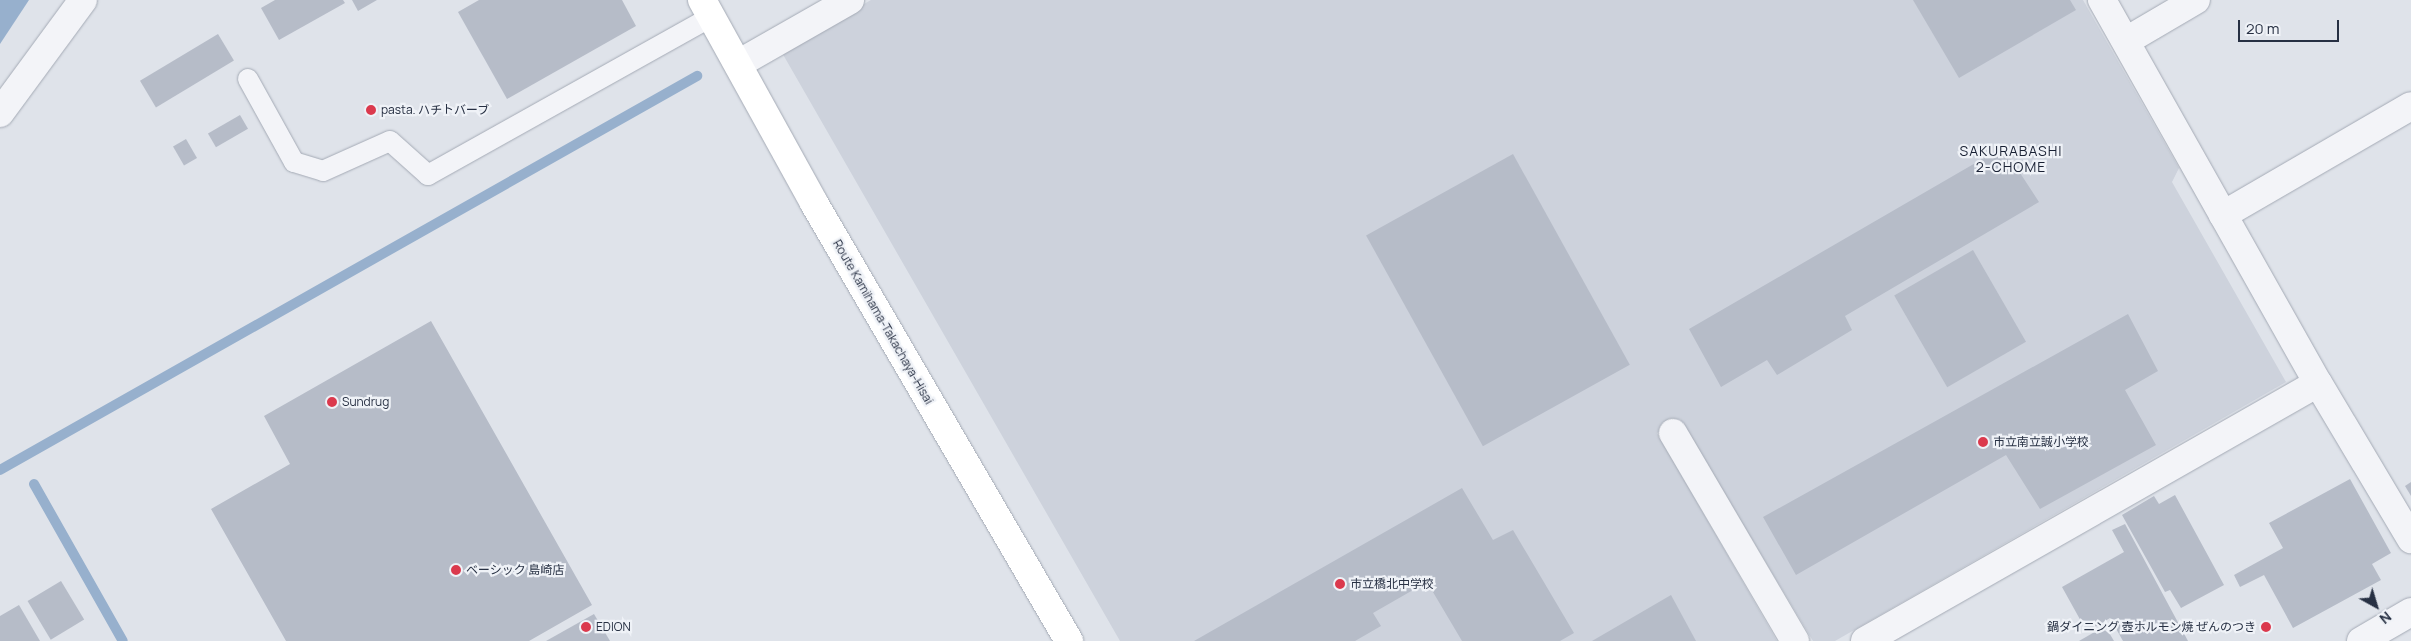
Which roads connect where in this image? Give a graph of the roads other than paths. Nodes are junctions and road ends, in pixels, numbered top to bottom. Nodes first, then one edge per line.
1 (83, 0) edge
2 (850, 0) edge
3 (2102, 0) edge
4 (2196, 0) edge
5 (706, 8) edge
6 (2126, 41) junction
7 (738, 64) junction
8 (248, 79) dead end
9 (2411, 106) edge
10 (0, 113) edge
11 (2222, 215) junction
12 (2318, 383) junction
13 (1673, 433) dead end
14 (2411, 539) edge
15 (2411, 612) edge
16 (1069, 641) edge
17 (1795, 641) edge
18 (1865, 641) edge
19 (2361, 641) edge

1 - 10 street
2 - 7 street
3 - 6 street
4 - 6 street
5 - 7 main road, Route Kamihama-Takachaya-Hisai
5 - 8 lane
6 - 11 street
7 - 16 main road, Route Kamihama-Takachaya-Hisai
9 - 11 street
11 - 12 street
12 - 14 street
12 - 18 street
13 - 17 street
15 - 19 street

